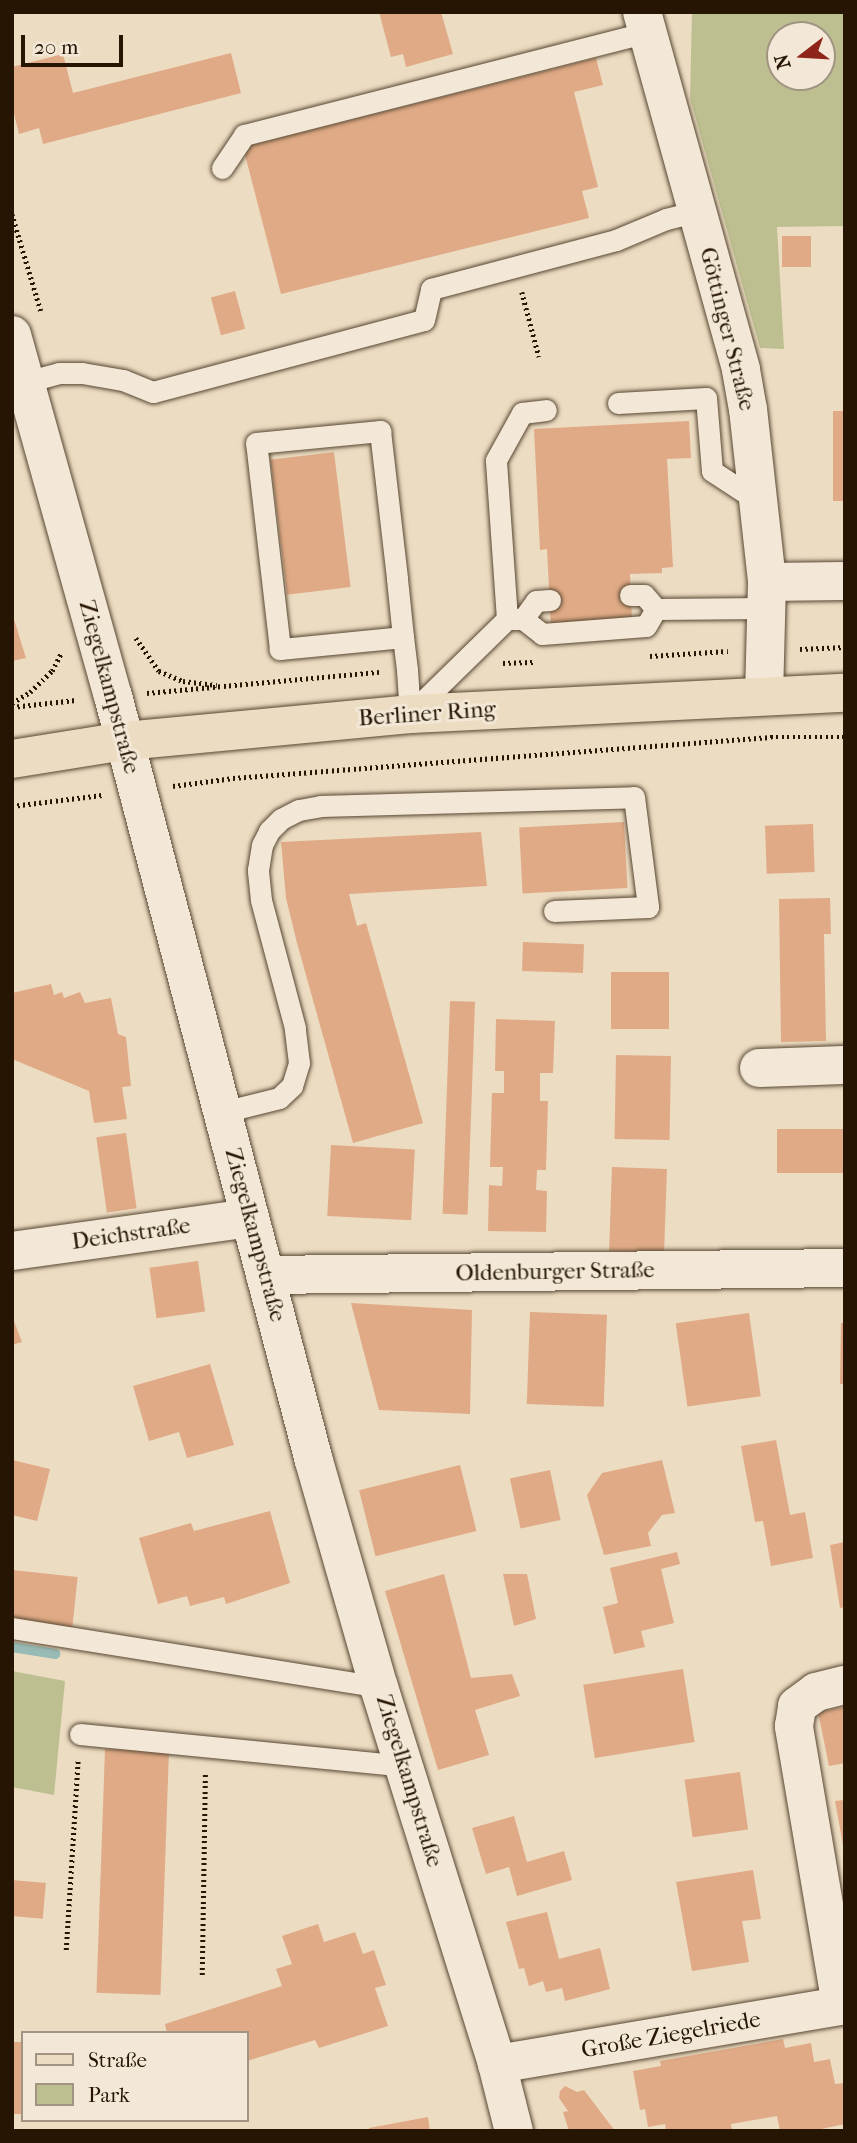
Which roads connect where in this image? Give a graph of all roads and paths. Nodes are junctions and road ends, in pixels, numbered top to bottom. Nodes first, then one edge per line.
1 (644, 22) edge
2 (222, 168) dead end
3 (697, 211) junction
4 (12, 214) edge
5 (515, 268) junction
6 (28, 327) edge
7 (539, 357) dead end
8 (26, 382) junction
9 (618, 403) dead end
10 (546, 410) dead end
11 (758, 500) junction
12 (845, 581) edge
13 (630, 595) dead end
14 (766, 595) junction
15 (550, 600) dead end
16 (656, 609) junction
17 (515, 619) junction
18 (128, 628) dead end
19 (403, 637) junction
20 (845, 648) edge
21 (765, 649) junction
22 (648, 656) dead end
23 (540, 661) dead end
24 (457, 666) junction
25 (407, 670) junction
26 (845, 693) edge
27 (764, 696) junction
28 (410, 714) junction
29 (845, 737) edge
30 (125, 741) junction
31 (12, 759) edge
32 (233, 778) dead end
33 (554, 911) dead end
34 (845, 1065) edge
35 (759, 1068) dead end
36 (223, 1112) junction
37 (250, 1218) junction
38 (12, 1251) edge
39 (845, 1268) edge
40 (265, 1275) junction
41 (12, 1628) edge
42 (845, 1685) edge
43 (379, 1687) junction
44 (80, 1734) joint
45 (205, 1749) junction
46 (404, 1766) junction
47 (66, 1950) dead end
48 (202, 1975) dead end
49 (843, 2005) edge
50 (497, 2064) junction
51 (514, 2131) edge

1 - 2 lane
1 - 3 street, Göttinger Straße
3 - 5 lane
3 - 11 street, Göttinger Straße
4 - 6 path
5 - 7 path
5 - 8 lane
6 - 8 street, Ziegelkampstraße
8 - 30 street, Ziegelkampstraße
9 - 11 lane
10 - 17 lane
11 - 14 street, Göttinger Straße
12 - 14 street
13 - 16 lane
14 - 16 lane
14 - 21 street, Göttinger Straße
15 - 17 lane
16 - 17 lane
17 - 24 lane
18 - 25 path
19 - 19 lane
19 - 25 lane
20 - 21 path
21 - 22 path
21 - 27 street, Göttinger Straße
23 - 24 path
24 - 28 lane
25 - 28 lane
26 - 27 main road, Berliner Ring
27 - 28 main road, Berliner Ring
28 - 30 main road, Berliner Ring
29 - 32 path
30 - 31 main road, Berliner Ring
30 - 36 street, Ziegelkampstraße
33 - 36 lane
34 - 35 street
36 - 37 street, Ziegelkampstraße
37 - 38 street, Deichstraße
37 - 40 street, Ziegelkampstraße
39 - 40 street, Oldenburger Straße
40 - 43 street, Ziegelkampstraße
41 - 43 lane
42 - 49 street
43 - 46 street, Ziegelkampstraße
44 - 45 lane
44 - 47 path
45 - 46 lane
45 - 48 path
46 - 50 street, Ziegelkampstraße
49 - 50 street, Große Ziegelriede
50 - 51 street, Ziegelkampstraße

